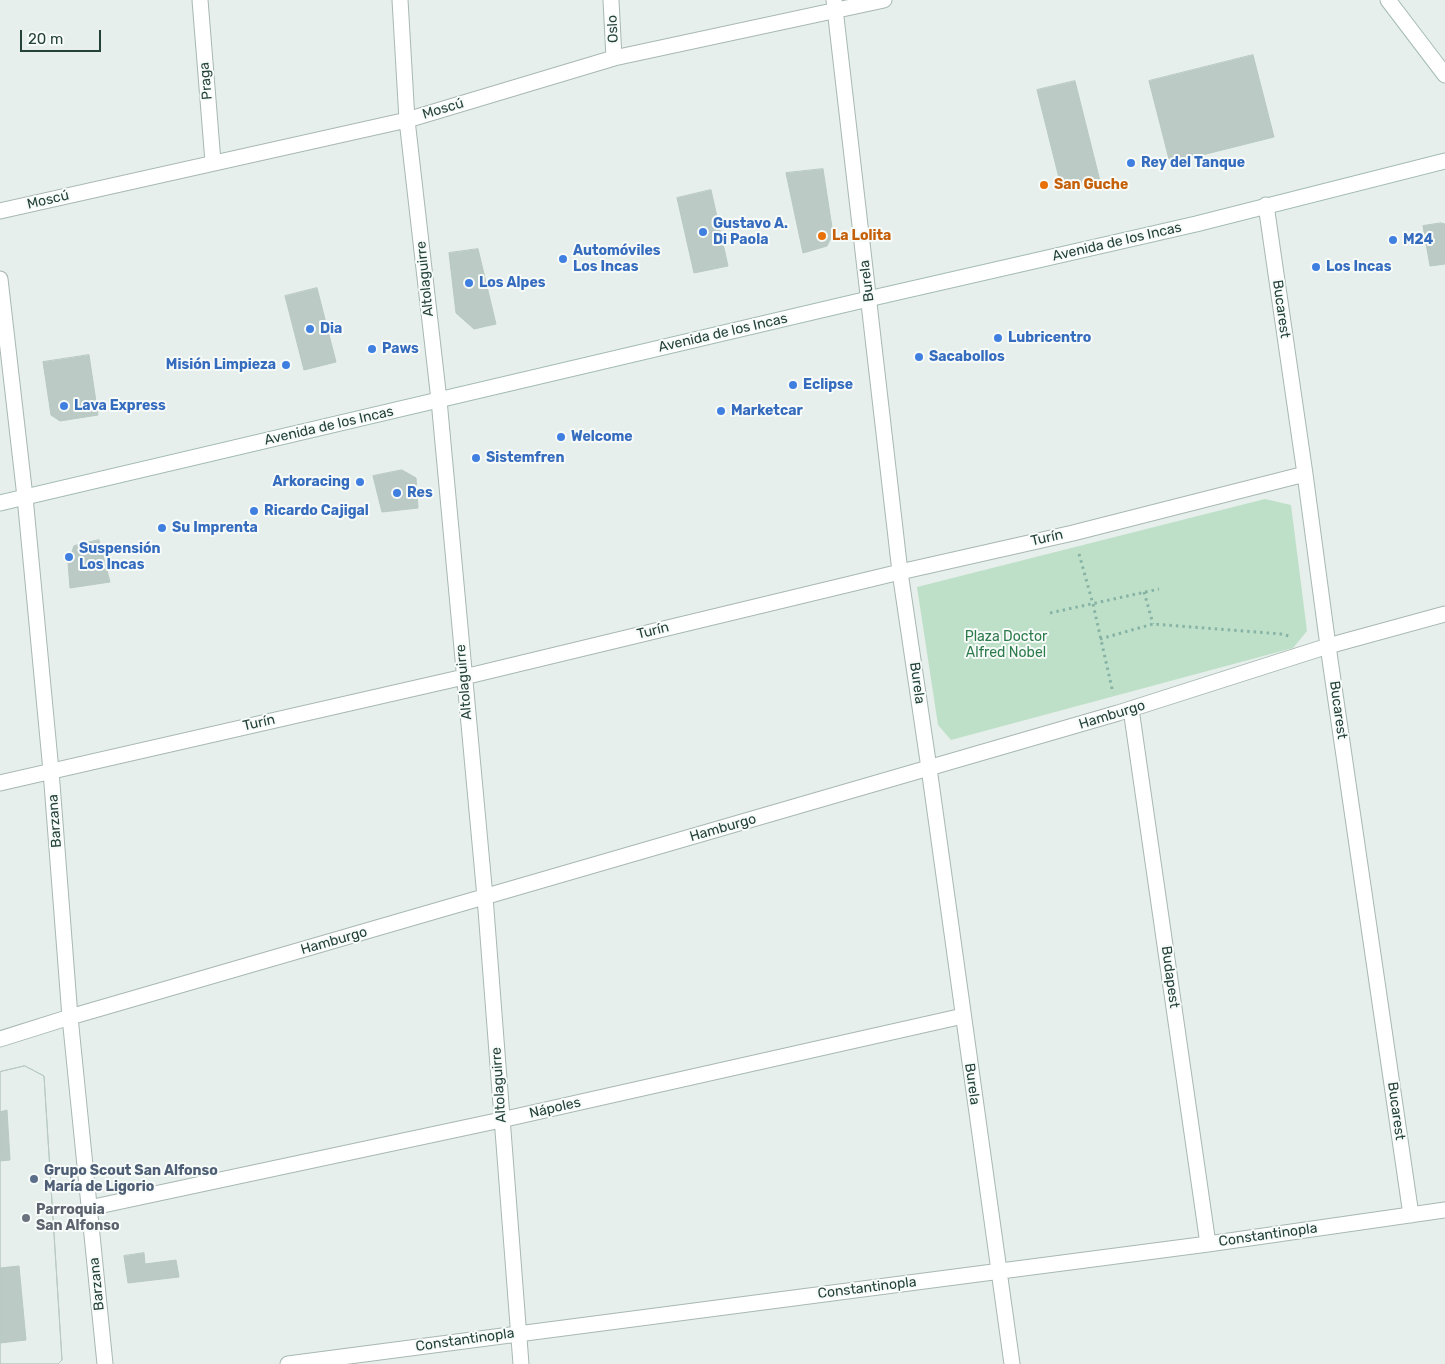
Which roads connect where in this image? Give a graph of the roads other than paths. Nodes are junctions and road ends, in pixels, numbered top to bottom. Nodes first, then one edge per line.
1 (200, 0) edge
2 (400, 0) edge
3 (611, 0) edge
4 (884, 0) edge
5 (1388, 0) edge
6 (835, 6) edge
7 (614, 58) junction
8 (1445, 75) edge
9 (407, 120) junction
10 (1445, 161) edge
11 (213, 162) junction
12 (1266, 205) junction
13 (0, 211) edge
14 (0, 278) edge
15 (869, 298) junction
16 (439, 400) junction
17 (1305, 474) junction
18 (24, 497) junction
19 (0, 503) edge
20 (900, 572) junction
21 (1445, 614) edge
22 (1328, 646) junction
23 (464, 677) junction
24 (1124, 711) junction
25 (930, 768) junction
26 (51, 771) junction
27 (0, 783) edge
28 (485, 897) junction
29 (963, 1016) junction
30 (70, 1017) junction
31 (0, 1039) edge
32 (501, 1120) junction
33 (89, 1208) junction
34 (1445, 1210) edge
35 (1411, 1215) junction
36 (1208, 1244) junction
37 (999, 1271) junction
38 (518, 1333) junction
39 (105, 1364) edge
40 (288, 1364) edge
41 (521, 1364) edge
42 (1012, 1364) edge

1 - 11 street, Praga
2 - 9 street, Altolaguirre
3 - 7 street, Oslo
4 - 6 street, Moscú
5 - 8 street
6 - 7 street, Moscú
6 - 15 street, Burela
7 - 9 street, Moscú
9 - 11 street, Moscú
9 - 16 street, Altolaguirre
10 - 12 street, Avenida de los Incas
11 - 13 street, Moscú
12 - 15 street, Avenida de los Incas
12 - 17 street, Bucarest
14 - 18 street, Barzana
15 - 16 street, Avenida de los Incas
15 - 20 street, Burela
16 - 18 street, Avenida de los Incas
16 - 23 street, Altolaguirre
17 - 20 street, Turín
17 - 22 street, Bucarest
18 - 19 street, Avenida de los Incas
18 - 26 street, Barzana
20 - 23 street, Turín
20 - 25 street, Burela
21 - 22 street, Hamburgo
22 - 24 street, Hamburgo
22 - 35 street, Bucarest
23 - 26 street, Turín
23 - 28 street, Altolaguirre
24 - 25 street, Hamburgo
24 - 36 street, Budapest
25 - 28 street, Hamburgo
25 - 29 street, Burela
26 - 27 street, Turín
26 - 30 street, Barzana
28 - 30 street, Hamburgo
28 - 32 street, Altolaguirre
29 - 32 street, Nápoles
29 - 37 street, Burela
30 - 31 street, Hamburgo
30 - 33 street, Barzana
32 - 33 street, Nápoles
32 - 38 street, Altolaguirre
33 - 39 street, Barzana
34 - 35 street, Constantinopla
35 - 36 street, Constantinopla
36 - 37 street, Constantinopla
37 - 38 street, Constantinopla
37 - 42 street, Burela
38 - 40 street, Constantinopla
38 - 41 street, Altolaguirre

